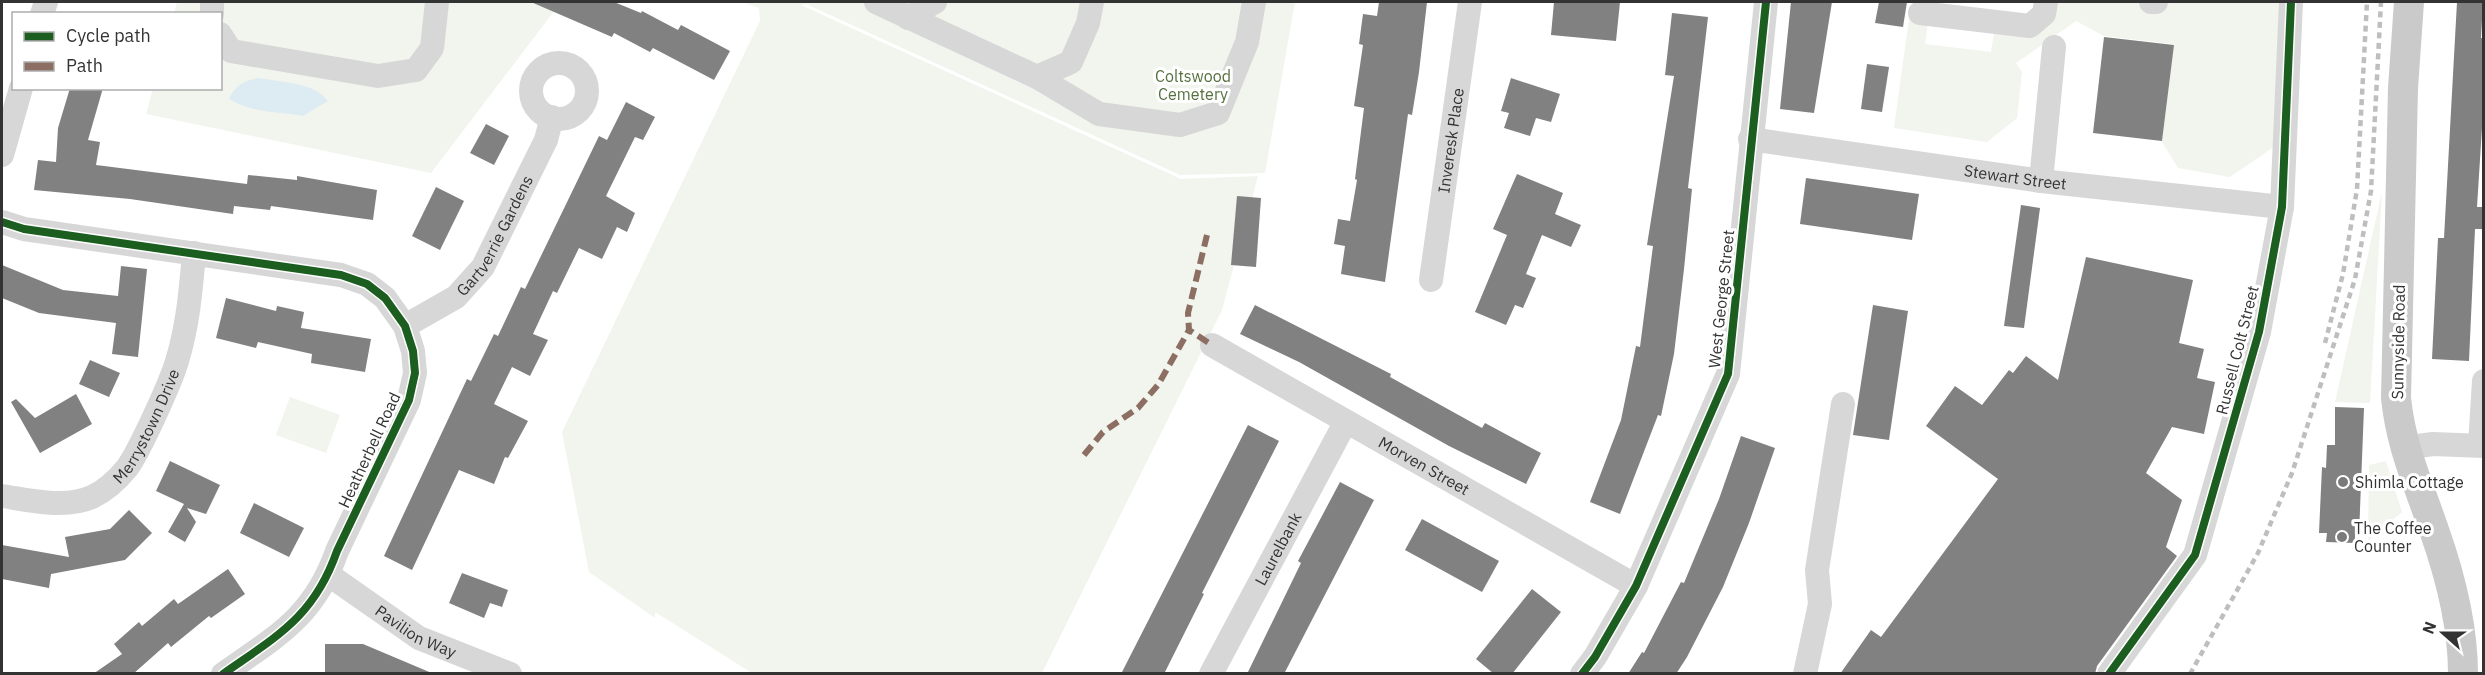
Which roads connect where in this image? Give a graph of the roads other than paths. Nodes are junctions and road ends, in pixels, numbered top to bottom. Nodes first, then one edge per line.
1 (437, 2) edge
2 (876, 2) edge
3 (935, 2) edge
4 (1092, 2) edge
5 (1254, 2) edge
6 (1470, 2) edge
7 (1766, 2) edge
8 (2046, 2) edge
9 (2291, 2) edge
10 (2409, 2) edge
11 (1920, 13) dead end
12 (908, 18) junction
13 (222, 37) edge
14 (2054, 47) dead end
15 (1036, 77) junction
16 (20, 90) edge
17 (552, 117) dead end
18 (1750, 139) junction
19 (2, 155) edge
20 (2042, 181) junction
21 (2282, 207) junction
22 (2, 222) edge
23 (194, 253) junction
24 (1431, 280) dead end
25 (405, 326) junction
26 (1212, 345) dead end
27 (2484, 381) edge
28 (1843, 404) dead end
29 (1345, 423) junction
30 (2482, 446) edge
31 (2403, 448) junction
32 (2, 496) edge
33 (329, 575) junction
34 (1636, 586) junction
35 (223, 674) edge
36 (510, 674) edge
37 (1211, 674) edge
38 (1582, 674) edge
39 (1805, 674) edge
40 (2109, 674) edge
41 (2463, 674) edge

1 - 13 street
2 - 12 street
3 - 12 street
4 - 15 street
5 - 15 street
6 - 24 street, Inveresk Place
7 - 18 street, West George Street
8 - 11 street
9 - 21 street, Russell Colt Street
10 - 31 main road, Sunnyside Road
12 - 15 street
14 - 20 street
16 - 19 street
17 - 25 street, Gartverrie Gardens
18 - 20 street, Stewart Street
18 - 34 street, West George Street
20 - 21 street, Stewart Street
21 - 40 street, Russell Colt Street
22 - 23 street, Heatherbell Road
23 - 25 street, Heatherbell Road
23 - 32 street, Merrystown Drive
25 - 33 street, Heatherbell Road
26 - 29 street, Morven Street
27 - 30 street
28 - 39 street
29 - 34 street, Morven Street
29 - 37 street, Laurelbank
30 - 31 street
31 - 41 main road, Sunnyside Road
33 - 35 street, Heatherbell Road
33 - 36 street, Pavilion Way
34 - 38 street, West George Street

